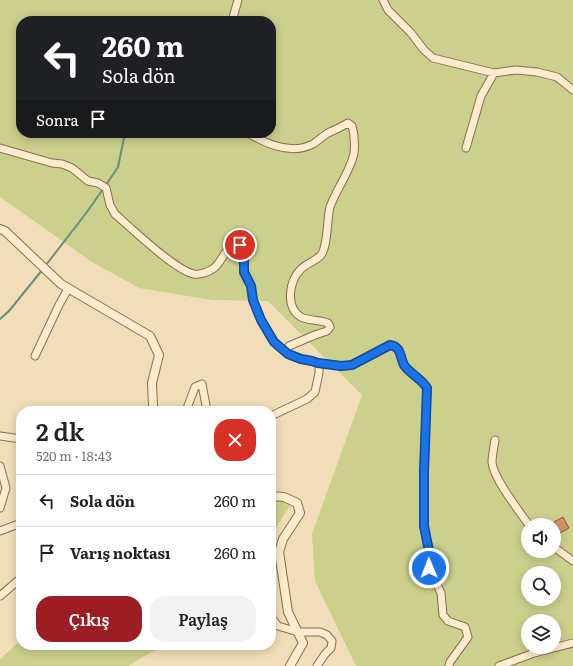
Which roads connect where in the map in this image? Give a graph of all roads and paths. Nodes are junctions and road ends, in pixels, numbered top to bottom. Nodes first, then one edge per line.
1 (238, 0) edge
2 (383, 0) edge
3 (233, 16) edge
4 (494, 73) junction
5 (573, 90) edge
6 (256, 138) edge
7 (0, 148) edge
8 (466, 148) dead end
9 (0, 229) edge
10 (68, 289) junction
11 (288, 354) junction
12 (35, 356) dead end
13 (318, 363) junction
14 (153, 406) edge
15 (188, 406) edge
16 (206, 406) edge
17 (276, 414) edge
18 (0, 436) edge
19 (16, 438) edge
20 (495, 440) dead end
21 (0, 466) edge
22 (276, 496) edge
23 (0, 508) edge
24 (524, 518) edge
25 (16, 525) edge
26 (0, 531) edge
27 (561, 552) edge
28 (573, 561) edge
29 (16, 582) edge
30 (0, 596) edge
31 (276, 623) edge
32 (298, 632) junction
33 (573, 644) edge
34 (290, 666) edge
35 (317, 666) edge
36 (449, 666) edge
37 (499, 666) edge

1 - 3 street
2 - 4 street
4 - 5 street
4 - 8 street
6 - 11 street
7 - 11 street
9 - 10 street
10 - 12 street
10 - 14 street
11 - 13 street
13 - 17 street
13 - 36 street
15 - 16 street
18 - 19 street
20 - 24 street
21 - 23 street
22 - 32 street
25 - 26 street
27 - 28 street
29 - 30 street
31 - 32 street
32 - 34 street
32 - 35 street
33 - 37 street

